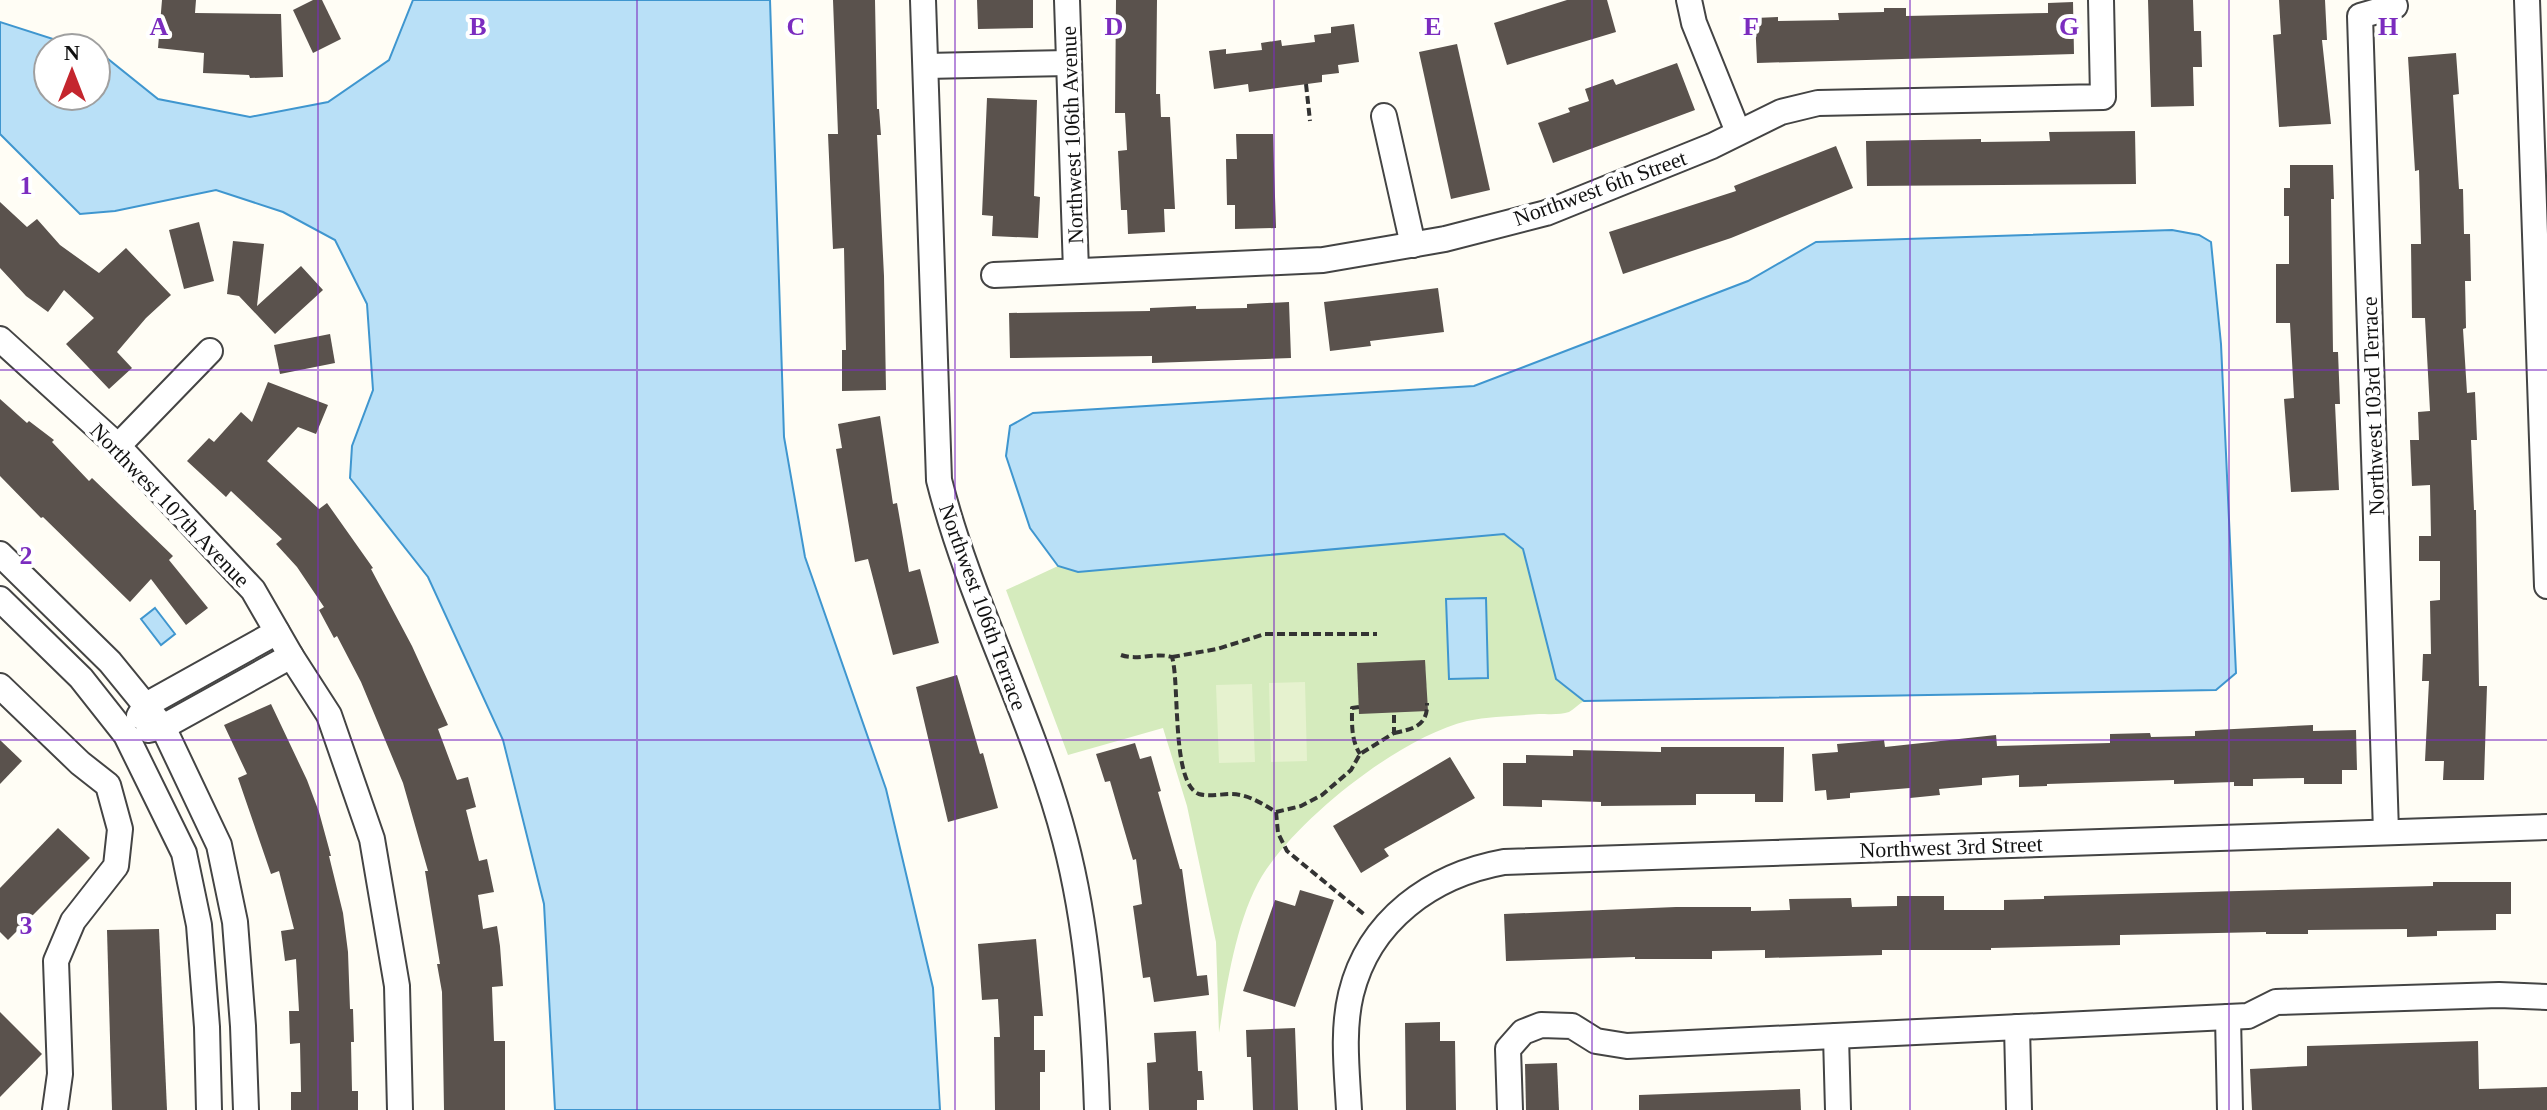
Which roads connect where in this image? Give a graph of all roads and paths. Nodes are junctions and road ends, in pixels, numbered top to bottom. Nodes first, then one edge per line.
1 (923, 0) edge
2 (1067, 0) edge
3 (1689, 0) edge
4 (2101, 0) edge
5 (2527, 0) edge
6 (2395, 6) dead end
7 (1069, 63) junction
8 (926, 66) junction
9 (1306, 84) dead end
10 (1384, 116) dead end
11 (1310, 121) dead end
12 (1738, 132) junction
13 (1413, 245) junction
14 (1076, 271) junction
15 (994, 275) dead end
16 (2543, 322) edge
17 (0, 339) edge
18 (210, 351) dead end
19 (118, 446) junction
20 (0, 554) edge
21 (2547, 586) edge
22 (0, 599) edge
23 (277, 632) junction
24 (1377, 634) dead end
25 (1121, 655) dead end
26 (291, 656) junction
27 (1172, 657) junction
28 (0, 686) edge
29 (1427, 703) dead end
30 (146, 705) junction
31 (1359, 707) dead end
32 (1394, 712) dead end
33 (163, 727) junction
34 (1394, 733) junction
35 (126, 735) junction
36 (1360, 754) junction
37 (2547, 807) edge
38 (1276, 812) junction
39 (2547, 827) edge
40 (2513, 829) junction
41 (2386, 832) junction
42 (1372, 925) junction
43 (2547, 997) edge
44 (2228, 1017) junction
45 (2017, 1027) junction
46 (1836, 1036) junction
47 (55, 1110) edge
48 (209, 1110) edge
49 (246, 1110) edge
50 (400, 1110) edge
51 (1097, 1110) edge
52 (1349, 1110) edge
53 (1510, 1110) edge
54 (1838, 1110) edge
55 (2019, 1110) edge
56 (2230, 1110) edge

1 - 8 street, Northwest 106th Terrace
2 - 7 street, Northwest 106th Avenue
3 - 12 street
4 - 12 street, Northwest 6th Street
5 - 16 street
6 - 41 street, Northwest 103rd Terrace
7 - 8 street
7 - 14 street, Northwest 106th Avenue
8 - 51 street, Northwest 106th Terrace
9 - 11 path
10 - 13 street
12 - 13 street, Northwest 6th Street
13 - 14 street, Northwest 6th Street
14 - 15 street, Northwest 6th Street
16 - 21 street
17 - 19 street, Northwest 107th Avenue
18 - 19 street
19 - 23 street, Northwest 107th Avenue
20 - 30 street
22 - 35 street
23 - 26 street, Northwest 107th Avenue
23 - 30 street
24 - 27 path
25 - 27 path
26 - 33 street
26 - 50 street, Northwest 107th Avenue
27 - 38 path
28 - 47 street
29 - 34 path
30 - 33 street
30 - 35 street
31 - 36 path
32 - 34 path
33 - 35 street
33 - 49 street
34 - 36 path
35 - 48 street
36 - 38 path
37 - 40 street
38 - 42 path
39 - 40 street, Northwest 3rd Street
40 - 41 street, Northwest 3rd Street
41 - 42 street, Northwest 3rd Street
42 - 52 street
43 - 44 street
44 - 45 street
44 - 56 street
45 - 46 street
45 - 55 street
46 - 53 street
46 - 54 street

